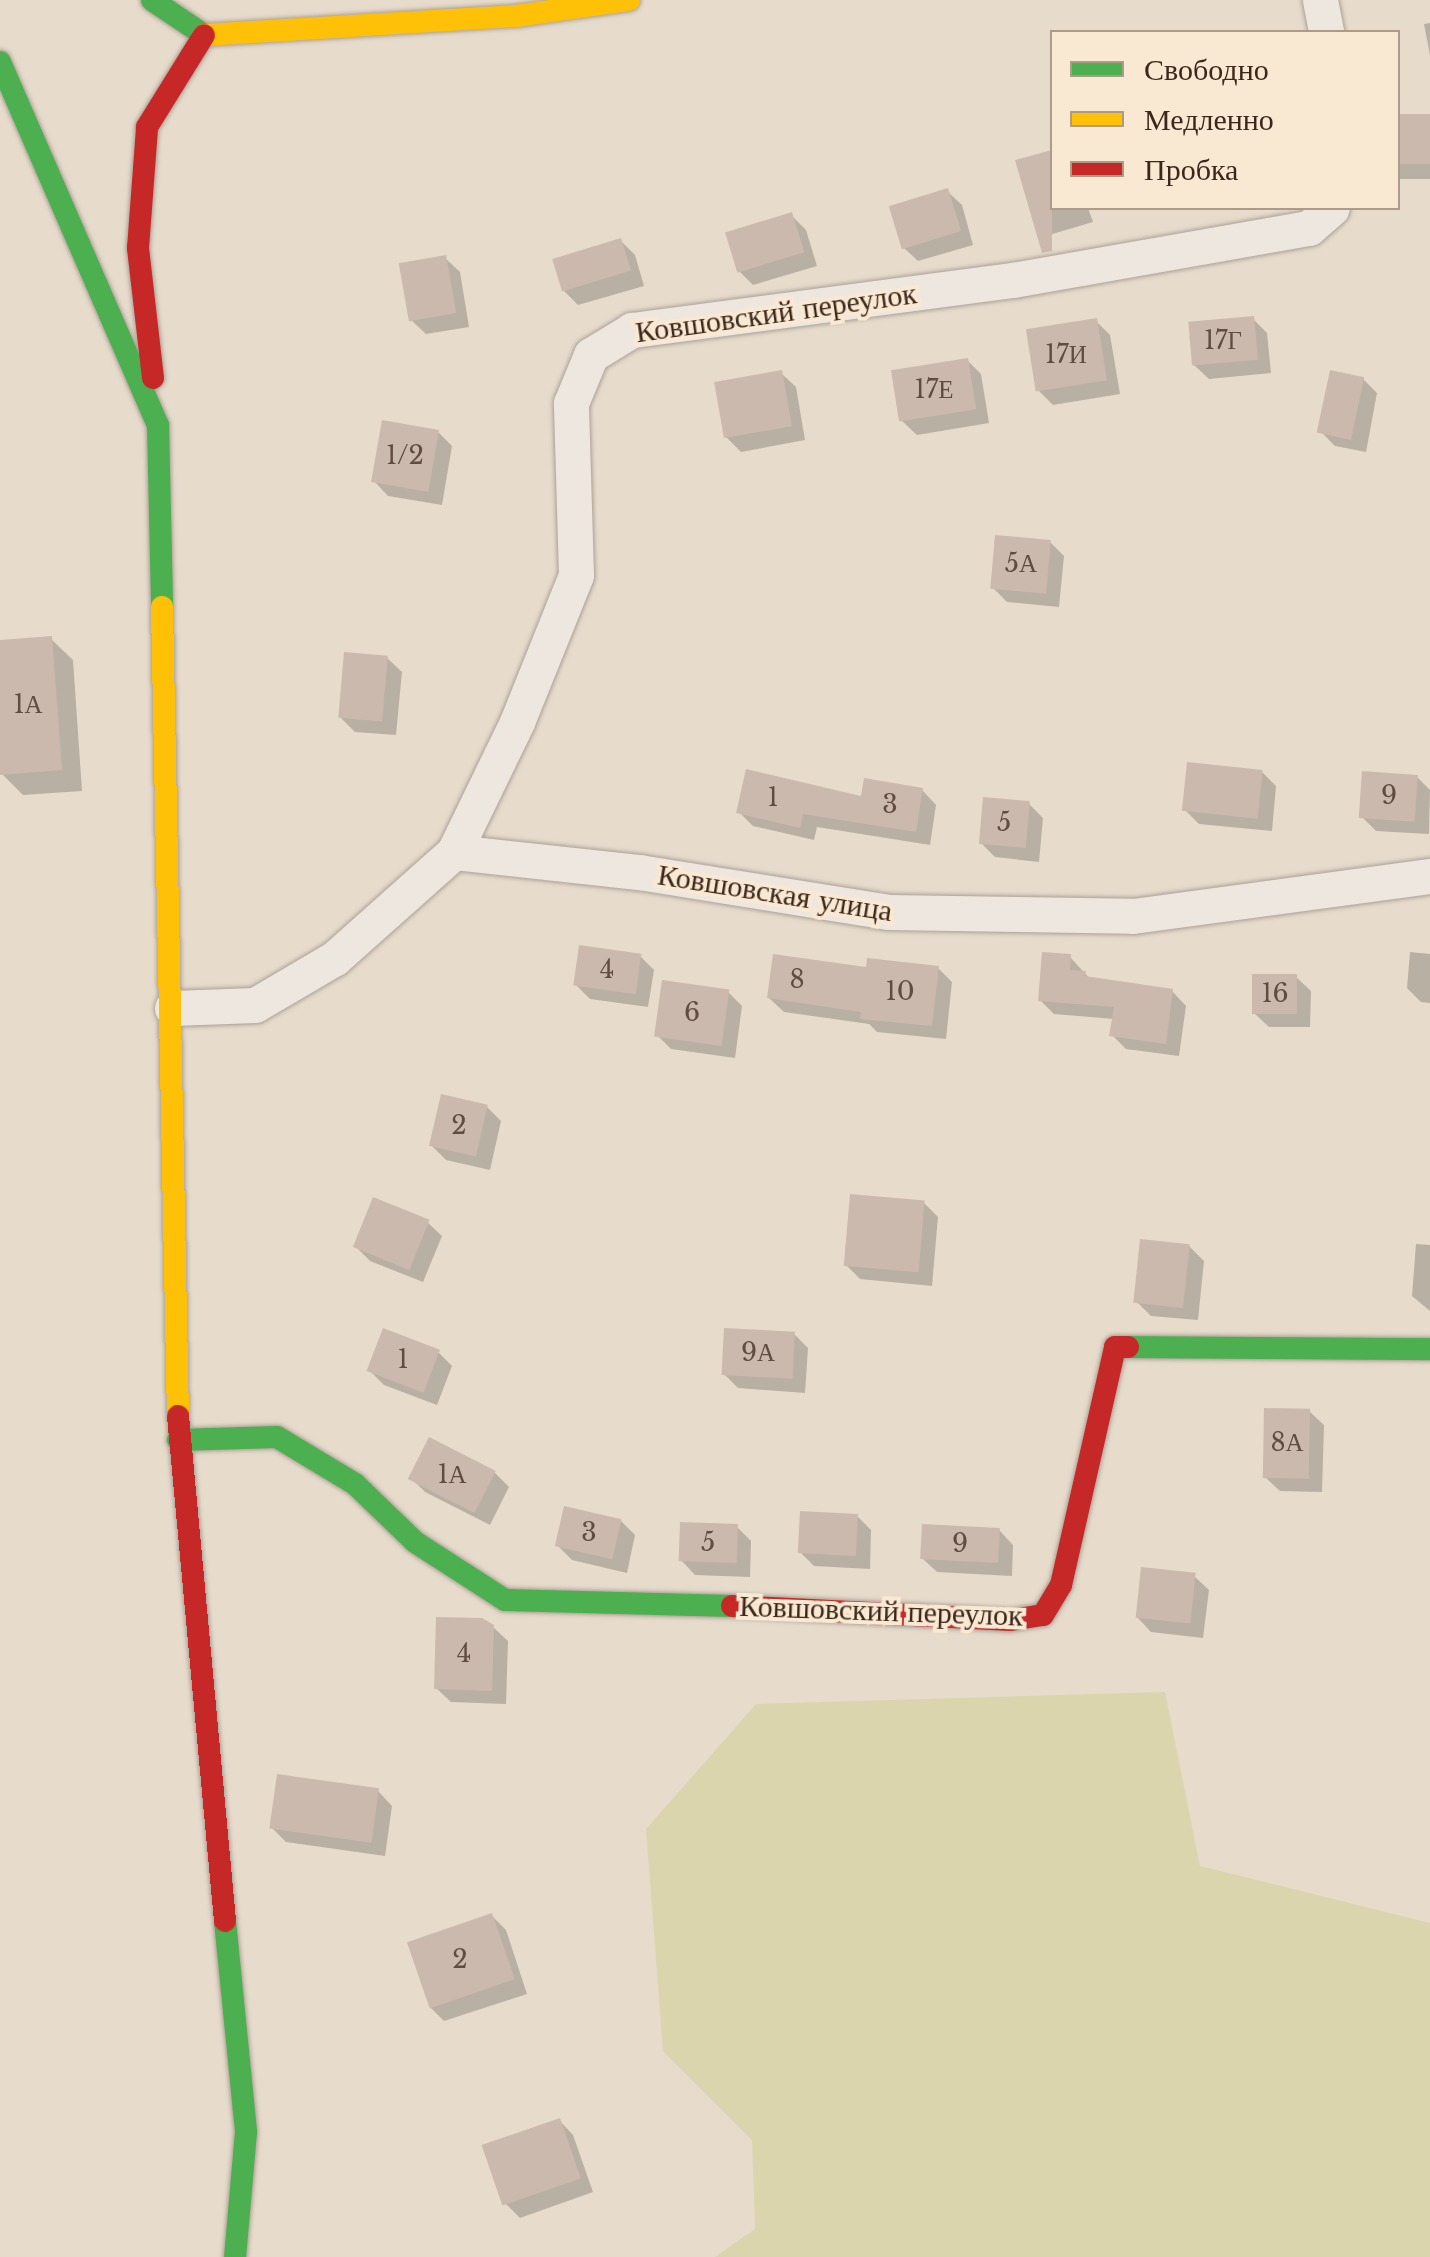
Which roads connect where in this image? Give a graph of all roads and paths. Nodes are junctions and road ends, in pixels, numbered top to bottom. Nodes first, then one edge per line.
1 (152, 0) edge
2 (629, 0) edge
3 (1320, 0) edge
4 (1326, 30) edge
5 (204, 34) junction
6 (0, 62) edge
7 (1320, 218) edge
8 (158, 425) junction
9 (454, 852) junction
10 (1430, 876) edge
11 (172, 1008) junction
12 (1430, 1349) edge
13 (178, 1440) junction
14 (235, 2257) edge

1 - 5 street
2 - 5 street
3 - 4 street
5 - 8 street
6 - 8 street
7 - 9 street, Ковшовский переулок
8 - 11 street
9 - 10 street, Ковшовская улица
9 - 11 street
11 - 13 street
12 - 13 street, Ковшовский переулок
13 - 14 street

